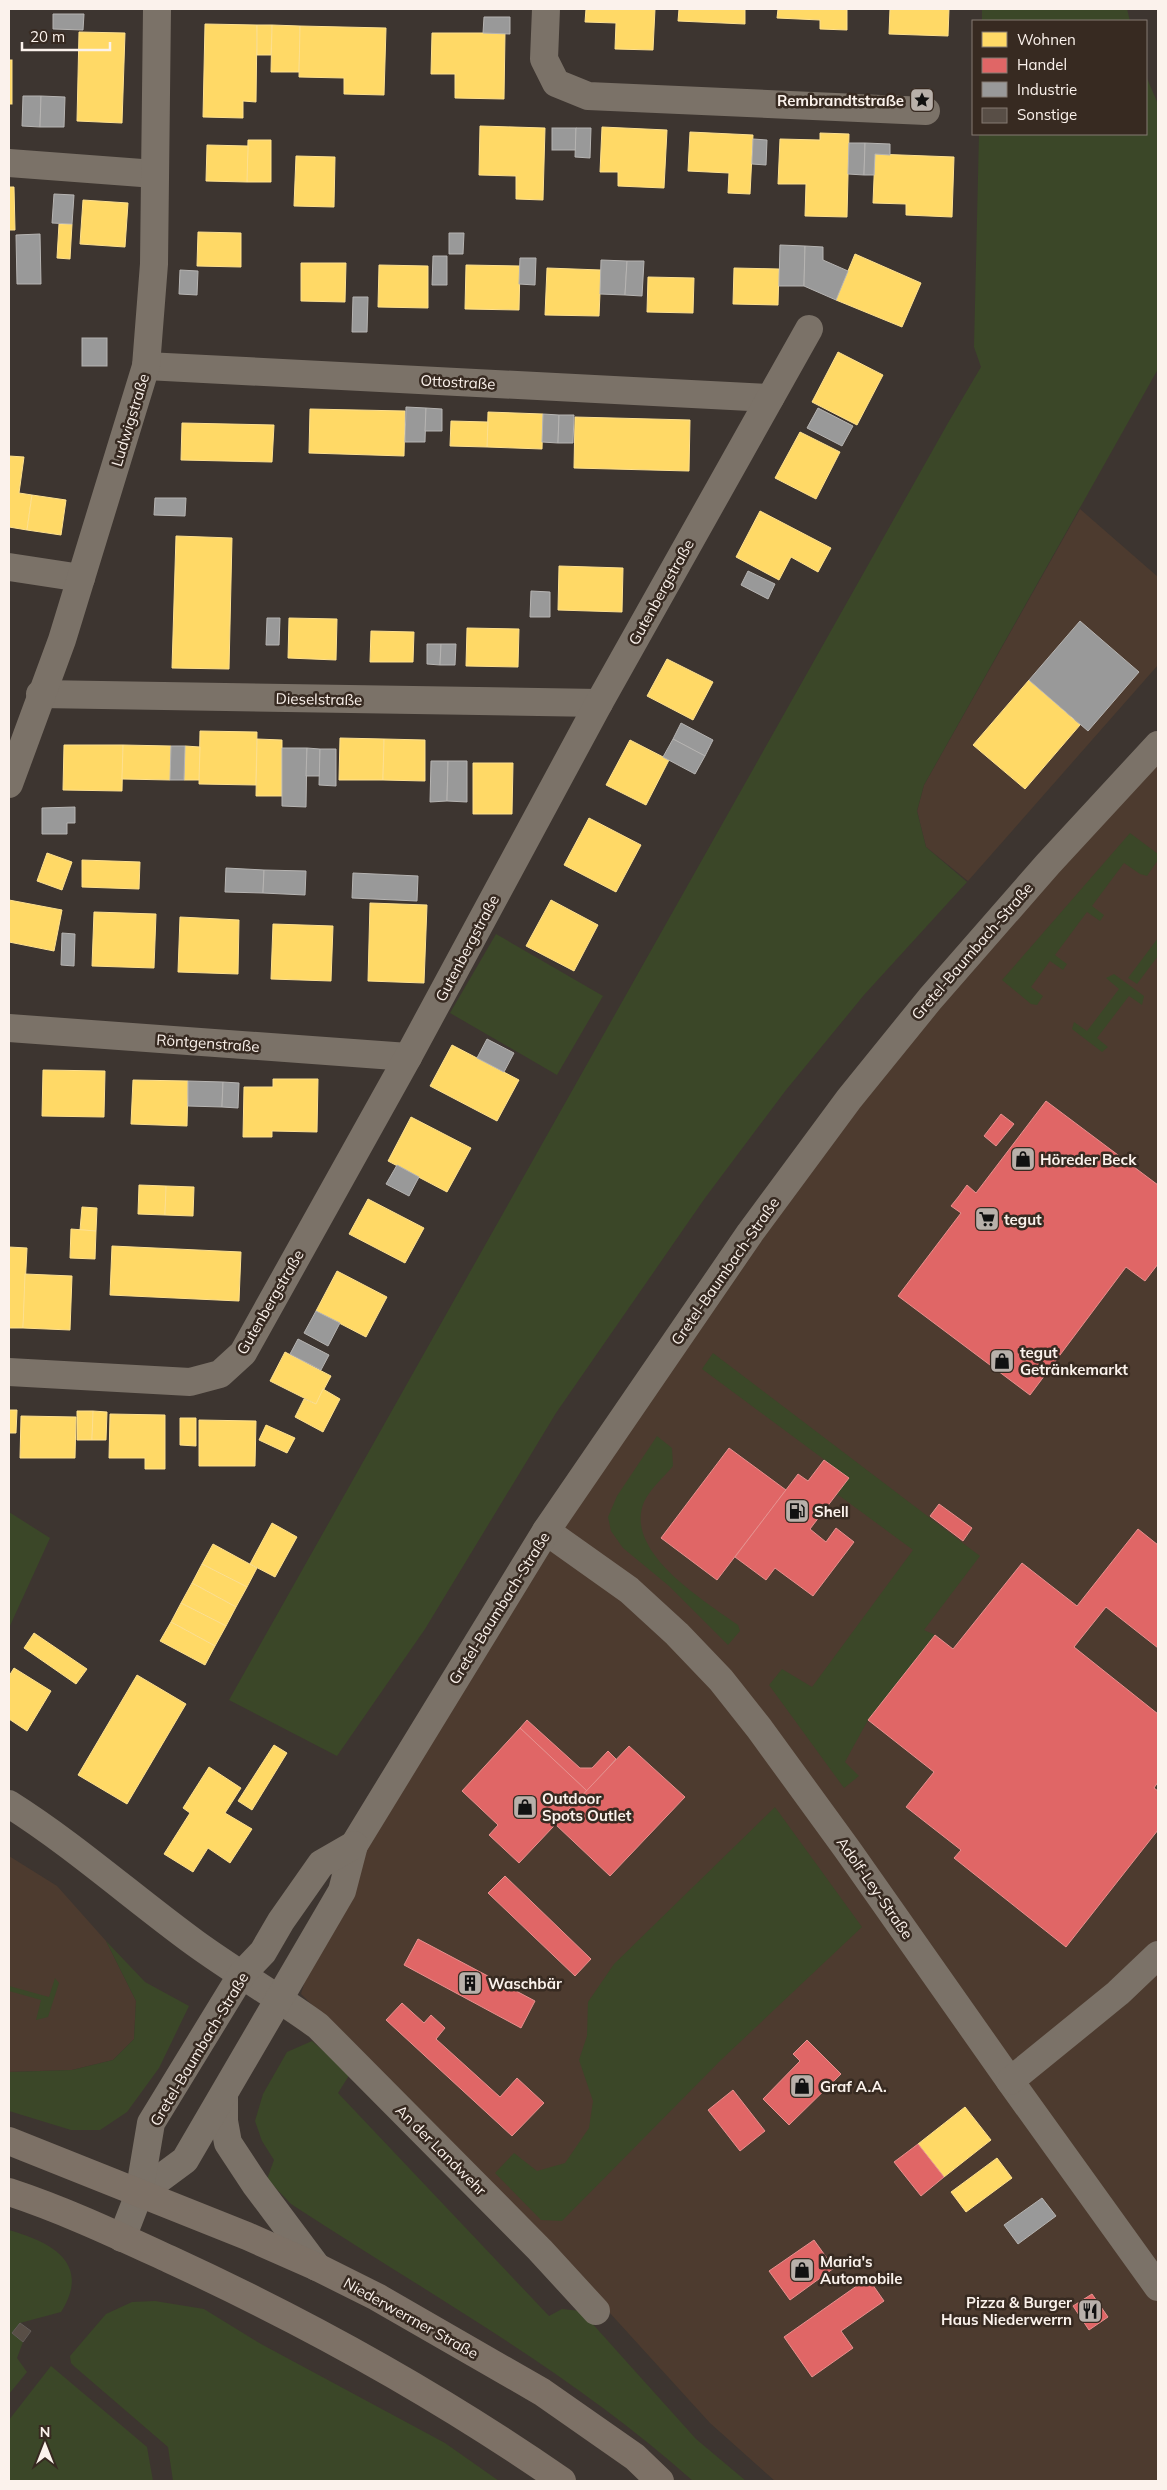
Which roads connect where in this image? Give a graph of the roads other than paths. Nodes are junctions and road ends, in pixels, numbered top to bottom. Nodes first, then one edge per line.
1 (157, 9) edge
2 (546, 9) edge
3 (926, 110) dead end
4 (9, 163) edge
5 (154, 174) junction
6 (809, 329) dead end
7 (146, 366) junction
8 (770, 398) junction
9 (9, 567) edge
10 (81, 578) junction
11 (40, 694) junction
12 (599, 703) junction
13 (1158, 744) edge
14 (9, 784) edge
15 (9, 1028) edge
16 (408, 1057) junction
17 (9, 1372) edge
18 (546, 1531) junction
19 (9, 1804) edge
20 (354, 1845) junction
21 (1158, 1955) edge
22 (242, 1974) junction
23 (279, 1997) junction
24 (1010, 2081) junction
25 (224, 2096) junction
26 (9, 2141) edge
27 (9, 2192) edge
28 (139, 2194) junction
29 (122, 2238) junction
30 (317, 2266) junction
31 (1158, 2286) edge
32 (596, 2311) dead end
33 (562, 2481) edge
34 (660, 2481) edge

1 - 5 street, Ludwigstraße
2 - 3 street
4 - 5 street
5 - 7 street, Ludwigstraße
6 - 8 street, Gutenbergstraße
7 - 8 street, Ottostraße
7 - 10 street, Ludwigstraße
8 - 12 street, Gutenbergstraße
9 - 10 street
10 - 11 street, Ludwigstraße
11 - 12 street, Dieselstraße
11 - 14 street, Ludwigstraße
12 - 16 street, Gutenbergstraße
13 - 18 street, Gretel-Baumbach-Straße
15 - 16 street, Röntgenstraße
16 - 17 street, Gutenbergstraße
18 - 20 street, Gretel-Baumbach-Straße
18 - 24 street, Adolf-Ley-Straße
19 - 22 street
20 - 22 street, Gretel-Baumbach-Straße
20 - 23 street, Gretel-Baumbach-Straße
21 - 24 street
22 - 23 street
22 - 28 street, Gretel-Baumbach-Straße
23 - 25 street, Gretel-Baumbach-Straße
23 - 32 street, An der Landwehr
24 - 31 street, Adolf-Ley-Straße
25 - 28 street, Gretel-Baumbach-Straße
25 - 30 street, Gretel-Baumbach-Straße
26 - 28 main road, Niederwerrner Straße
27 - 29 main road
28 - 29 street
28 - 30 main road, Niederwerrner Straße
29 - 33 main road
30 - 34 main road, Niederwerrner Straße

